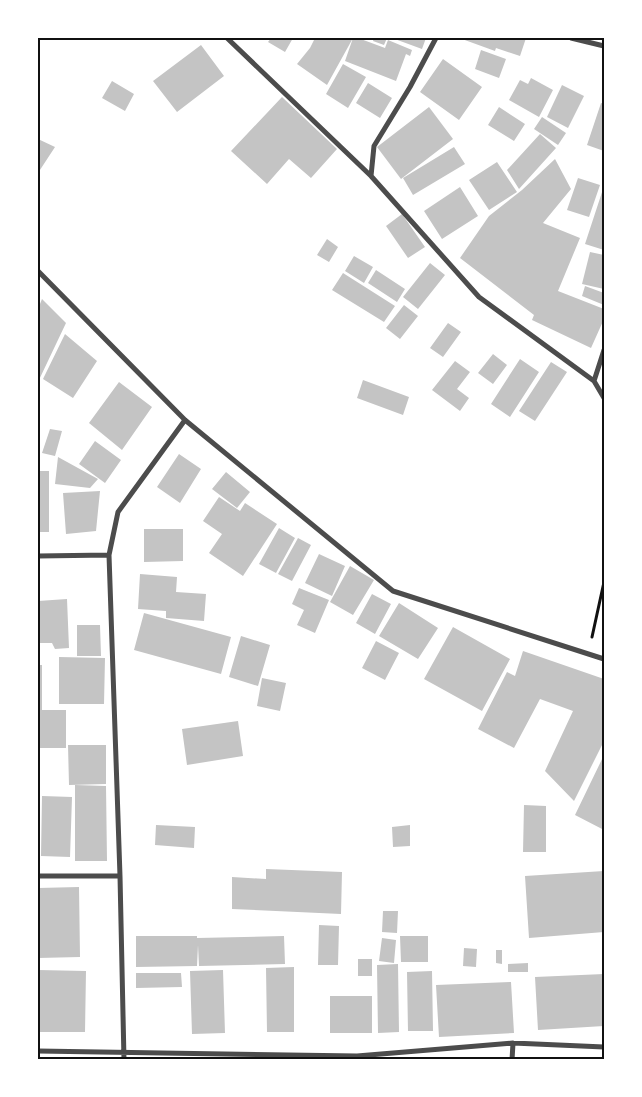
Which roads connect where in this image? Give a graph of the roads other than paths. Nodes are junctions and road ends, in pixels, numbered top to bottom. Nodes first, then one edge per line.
1 (227, 38) edge
2 (436, 38) edge
3 (571, 38) edge
4 (604, 46) edge
5 (371, 176) junction
6 (38, 271) edge
7 (604, 350) edge
8 (594, 381) junction
9 (604, 398) edge
10 (185, 420) junction
11 (109, 555) junction
12 (38, 556) edge
13 (604, 659) edge
14 (38, 876) edge
15 (120, 876) junction
16 (513, 1043) junction
17 (604, 1046) edge
18 (38, 1050) edge
19 (124, 1052) junction
20 (357, 1058) edge
21 (124, 1060) edge
22 (512, 1060) edge

1 - 5 street
2 - 5 street
3 - 4 street
5 - 8 street
6 - 10 street
7 - 8 street
8 - 9 street
10 - 11 street
10 - 13 street
11 - 12 street
11 - 15 street
14 - 15 street
15 - 19 street
16 - 17 street
16 - 20 street
16 - 22 street
18 - 19 street
19 - 20 street
19 - 21 street

